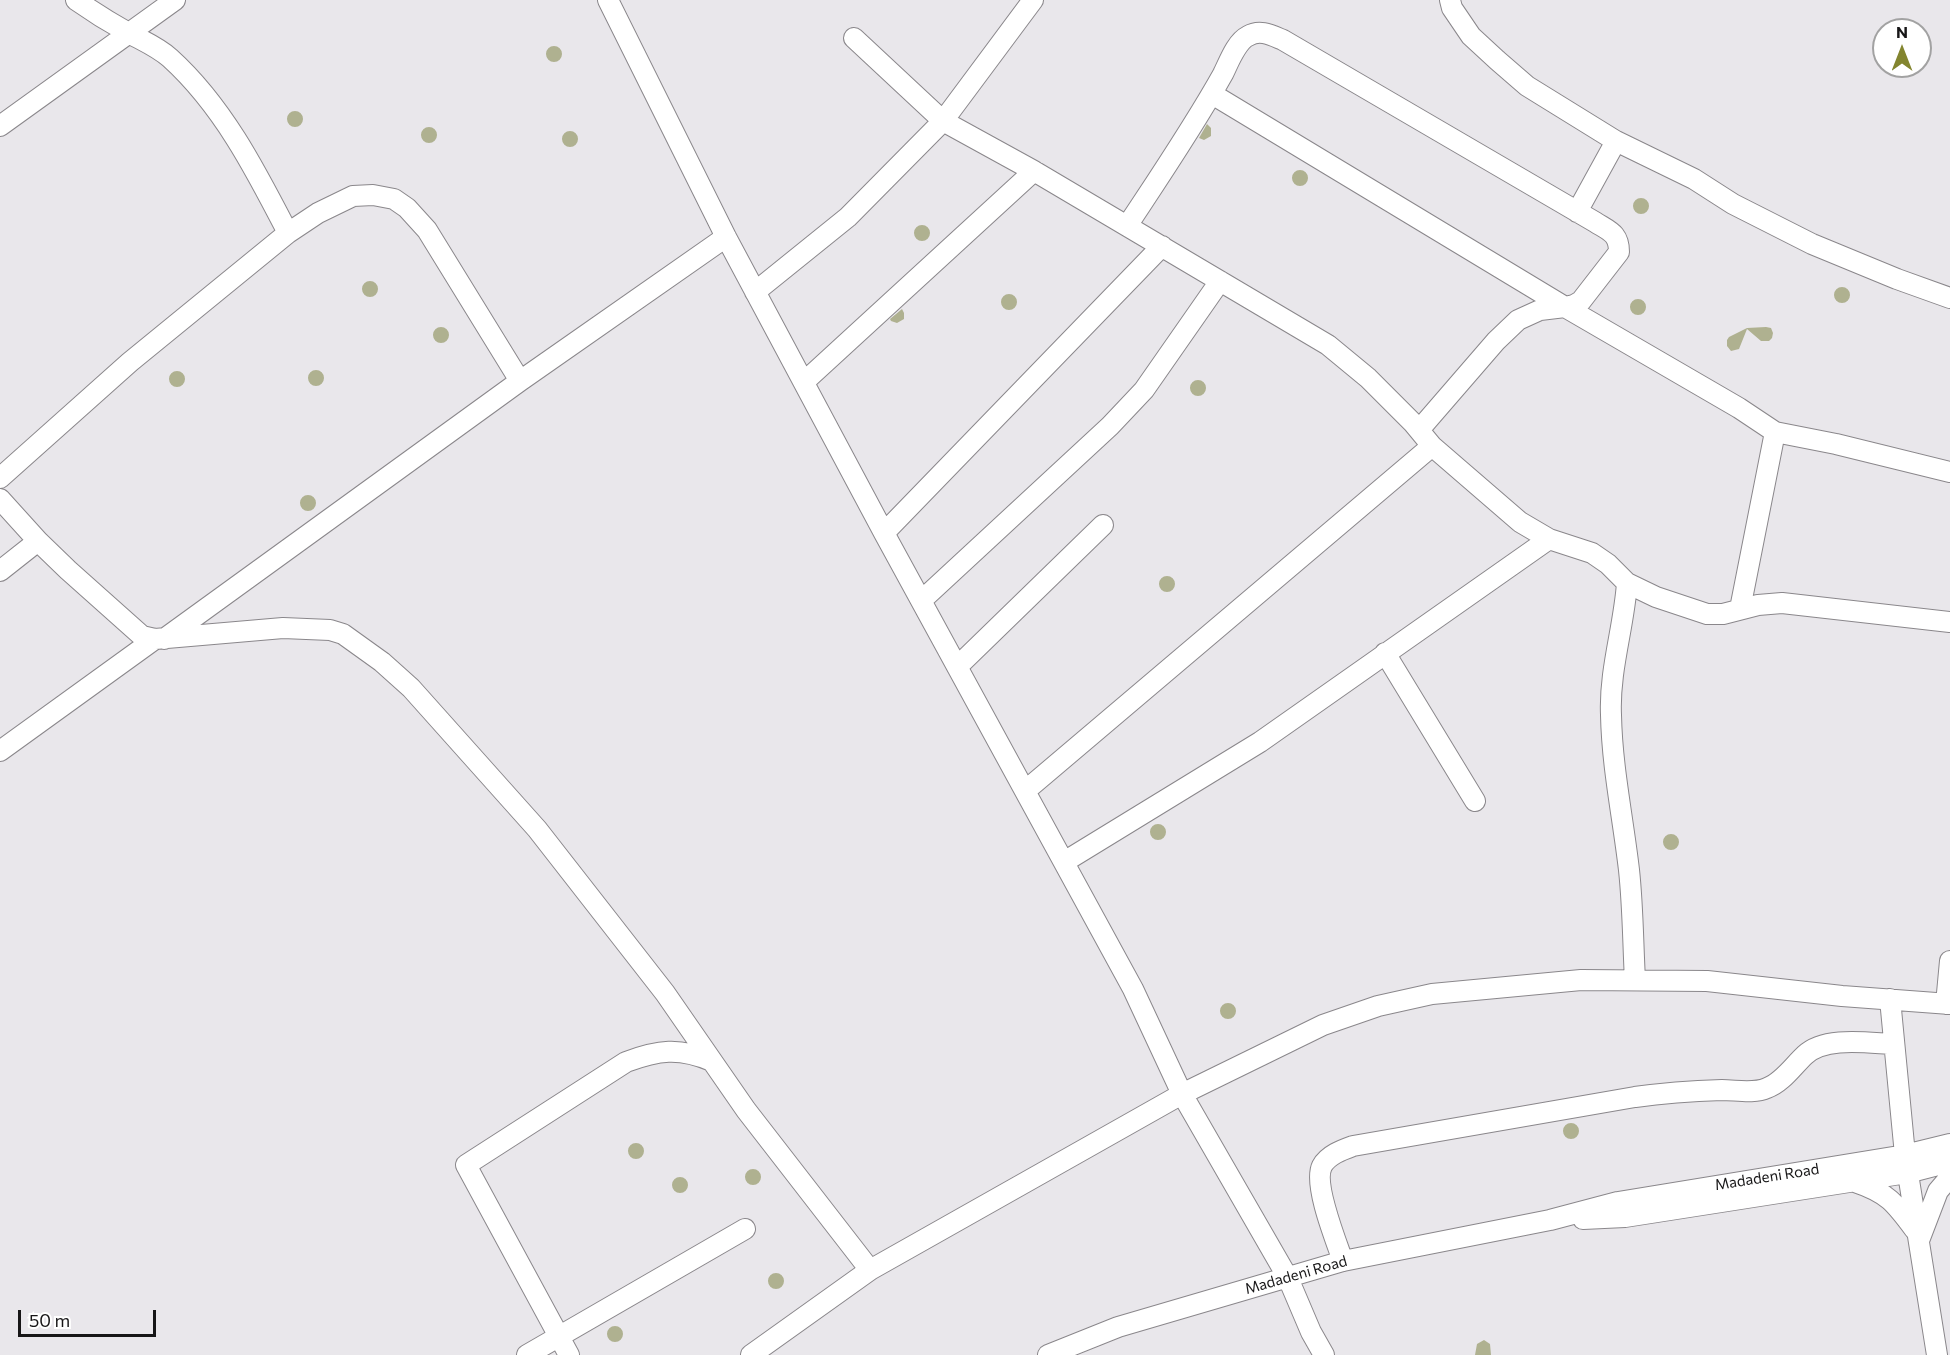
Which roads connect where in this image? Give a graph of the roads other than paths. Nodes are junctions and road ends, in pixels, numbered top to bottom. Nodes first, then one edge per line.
1 (76, 0) edge
2 (175, 0) edge
3 (608, 0) edge
4 (1033, 0) edge
5 (1450, 0) edge
6 (129, 33) junction
7 (854, 38) dead end
8 (1212, 94) junction
9 (943, 121) junction
10 (0, 126) edge
11 (1616, 141) junction
12 (1034, 171) junction
13 (1577, 212) junction
14 (1128, 226) junction
15 (288, 233) junction
16 (726, 237) junction
17 (1162, 246) junction
18 (1220, 282) junction
19 (755, 292) junction
20 (1950, 297) edge
21 (1564, 307) junction
22 (520, 381) junction
23 (804, 382) junction
24 (1419, 430) junction
25 (1775, 432) junction
26 (1432, 446) junction
27 (1950, 472) edge
28 (0, 478) edge
29 (0, 499) edge
30 (1103, 525) dead end
31 (884, 533) junction
32 (1549, 539) junction
33 (38, 541) junction
34 (0, 571) edge
35 (1627, 583) junction
36 (922, 600) junction
37 (1740, 609) junction
38 (1950, 622) edge
39 (160, 639) junction
40 (1385, 653) junction
41 (958, 666) junction
42 (0, 751) edge
43 (1025, 790) junction
44 (1475, 801) dead end
45 (1064, 862) junction
46 (1950, 961) edge
47 (1635, 980) junction
48 (1890, 999) junction
49 (1948, 1005) edge
50 (1894, 1044) junction
51 (712, 1061) junction
52 (1182, 1094) junction
53 (1950, 1144) edge
54 (1950, 1162) edge
55 (1906, 1164) junction
56 (1950, 1177) edge
57 (1852, 1182) junction
58 (1550, 1220) junction
59 (745, 1229) dead end
60 (1919, 1237) junction
61 (1343, 1261) junction
62 (870, 1270) junction
63 (1288, 1278) junction
64 (558, 1337) junction
65 (527, 1355) edge
66 (569, 1355) edge
67 (751, 1355) edge
68 (1048, 1355) edge
69 (1324, 1355) edge
70 (1937, 1355) edge

1 - 6 street
2 - 6 street
3 - 16 street
4 - 9 street
5 - 11 street
6 - 10 street
6 - 15 street
7 - 9 street
8 - 13 street
8 - 14 street
8 - 21 street
9 - 12 street
9 - 19 street
11 - 13 street
11 - 20 street
12 - 14 street
12 - 23 street
13 - 21 street
14 - 17 street
15 - 22 street
15 - 28 street
16 - 19 street
16 - 22 street
17 - 18 street
17 - 31 street
18 - 24 street
18 - 36 street
19 - 23 street
21 - 24 street
21 - 25 street
22 - 39 street
23 - 31 street
24 - 26 street
25 - 27 street
25 - 37 street
26 - 32 street
26 - 43 street
29 - 33 street
30 - 41 street
31 - 36 street
32 - 35 street
32 - 40 street
33 - 34 street
33 - 39 street
35 - 37 street
35 - 47 street
36 - 41 street
37 - 38 street
39 - 42 street
39 - 51 street
40 - 44 street
40 - 45 street
41 - 43 street
43 - 45 street
45 - 52 street
46 - 49 street
47 - 48 street
47 - 52 street
48 - 49 street
48 - 50 street
50 - 55 street
50 - 61 street
51 - 62 street
51 - 64 street
52 - 62 street
52 - 63 street
53 - 55 street, Madadeni Road
54 - 55 street, Madadeni Road
55 - 57 street, Madadeni Road
55 - 58 street, Madadeni Road
55 - 60 street
56 - 60 street
57 - 58 street, Madadeni Road
57 - 60 street
58 - 61 street, Madadeni Road
59 - 64 street
60 - 70 street
61 - 63 street, Madadeni Road
62 - 67 street
63 - 68 street, Madadeni Road
63 - 69 street
64 - 65 street
64 - 66 street

